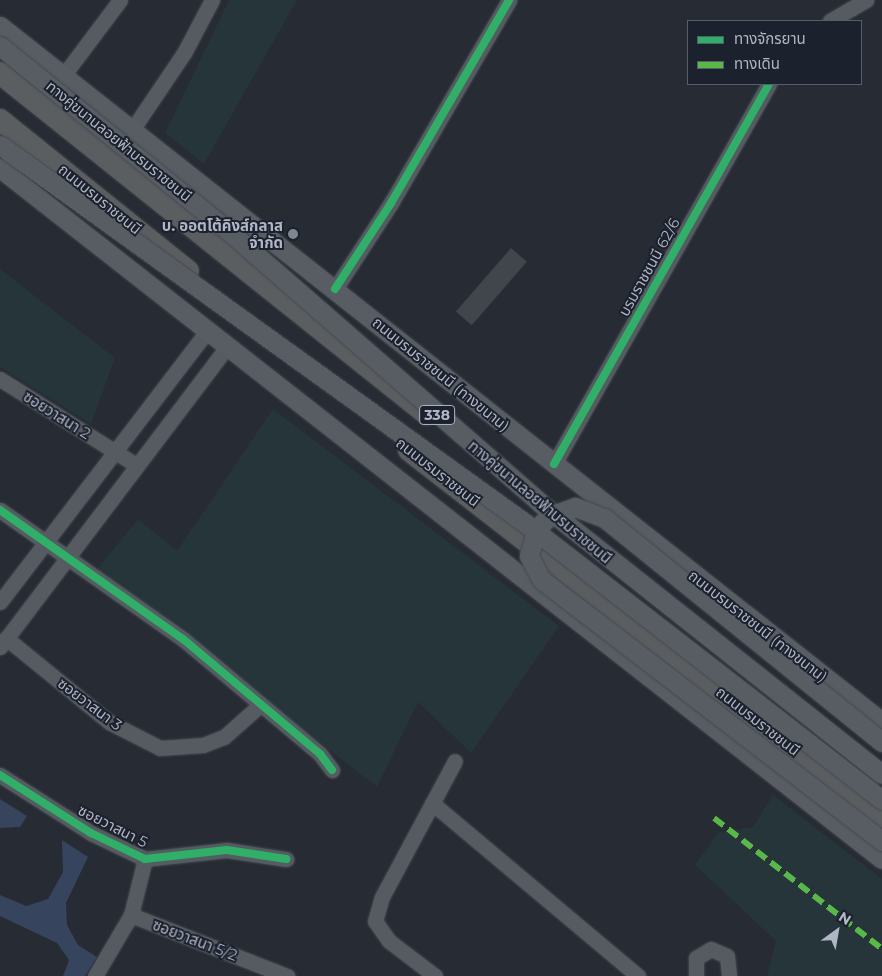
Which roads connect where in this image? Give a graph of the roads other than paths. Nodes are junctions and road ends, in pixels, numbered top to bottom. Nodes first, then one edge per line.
1 (120, 0) edge
2 (212, 0) edge
3 (509, 0) edge
4 (866, 0) edge
5 (832, 20) edge
6 (0, 26) edge
7 (0, 46) edge
8 (0, 74) edge
9 (63, 76) junction
10 (768, 85) edge
11 (0, 120) edge
12 (132, 130) junction
13 (0, 145) edge
14 (0, 168) edge
15 (335, 289) junction
16 (208, 330) junction
17 (228, 346) junction
18 (0, 379) edge
19 (114, 450) junction
20 (554, 464) junction
21 (136, 466) junction
22 (0, 510) edge
23 (47, 540) junction
24 (68, 554) junction
25 (0, 602) edge
26 (3, 642) edge
27 (260, 705) junction
28 (882, 722) edge
29 (882, 742) edge
30 (455, 761) dead end
31 (882, 762) edge
32 (332, 770) dead end
33 (882, 774) edge
34 (0, 775) edge
35 (882, 800) edge
36 (432, 803) junction
37 (882, 818) edge
38 (882, 841) edge
39 (145, 859) junction
40 (286, 859) dead end
41 (882, 859) edge
42 (131, 915) junction
43 (693, 974) edge
44 (95, 976) edge
45 (287, 976) edge
46 (435, 976) edge
47 (638, 976) edge
48 (728, 976) edge

1 - 9 street
2 - 12 street
3 - 15 street
4 - 5 street
6 - 9 main road, ถนนบรมราชชนนี (ทางขนาน) / 338
7 - 33 main road, ทางคู่ขนานลอยฟ้าบรมราชชนนี / 338, bridge
8 - 31 highway, 338
9 - 12 main road, ถนนบรมราชชนนี (ทางขนาน) / 338
10 - 20 street, บรมราชชนนี 62/6
11 - 37 highway, ถนนบรมราชชนนี
12 - 15 main road, ถนนบรมราชชนนี (ทางขนาน) / 338
13 - 35 main road, ทางคู่ขนานลอยฟ้าบรมราชชนนี / 338, bridge
14 - 16 main road
15 - 20 main road, ถนนบรมราชชนนี (ทางขนาน) / 338
16 - 17 main road
16 - 19 street
17 - 21 street
17 - 41 main road
18 - 19 street, ซอยวาสนา 2
19 - 21 street, ซอยวาสนา 2
19 - 23 street
20 - 28 main road, ถนนบรมราชชนนี (ทางขนาน) / 338
21 - 24 street
22 - 23 street
23 - 24 street
23 - 25 street
24 - 26 street
24 - 27 street
26 - 27 street, ซอยวาสนา 3
27 - 32 street
29 - 38 main road, bridge
30 - 36 street
34 - 39 street, ซอยวาสนา 5
36 - 46 street
36 - 47 street
39 - 40 street, ซอยวาสนา 5
39 - 42 street
42 - 44 street
42 - 45 street, ซอยวาสนา 5/2
43 - 48 street

